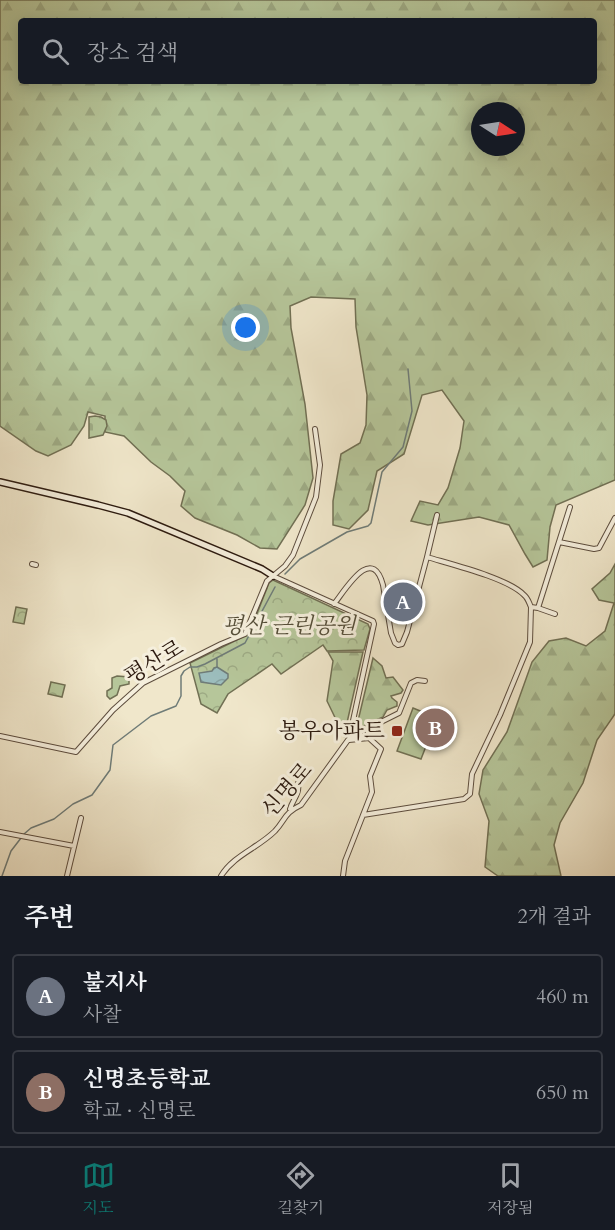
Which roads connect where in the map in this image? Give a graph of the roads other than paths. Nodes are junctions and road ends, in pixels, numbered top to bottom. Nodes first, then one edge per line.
1 (315, 429) dead end
2 (0, 482) edge
3 (570, 507) dead end
4 (437, 515) dead end
5 (615, 518) edge
6 (559, 542) junction
7 (427, 557) junction
8 (273, 576) junction
9 (334, 604) junction
10 (531, 607) junction
11 (538, 608) junction
12 (555, 614) dead end
13 (424, 681) dead end
14 (407, 709) dead end
15 (400, 711) junction
16 (0, 736) edge
17 (348, 740) junction
18 (298, 783) dead end
19 (296, 807) junction
20 (290, 811) junction
21 (302, 811) dead end
22 (363, 815) junction
23 (81, 818) dead end
24 (0, 832) edge
25 (74, 846) junction
26 (67, 876) edge
27 (221, 876) edge
28 (343, 876) edge

1 - 8 street, 평산로
2 - 8 street
3 - 6 street
4 - 7 street
5 - 6 street
6 - 11 street
7 - 9 street
7 - 10 street
8 - 9 street
8 - 16 street, 평산로
9 - 17 street
10 - 11 street
10 - 22 street
11 - 12 street
13 - 15 street
14 - 15 street, 신명로
15 - 17 street, 신명로
17 - 19 street, 신명로
17 - 22 street
18 - 20 street
19 - 20 street, 신명로
19 - 21 street
20 - 27 street, 신명로
22 - 28 street
23 - 25 street
24 - 25 street
25 - 26 street

